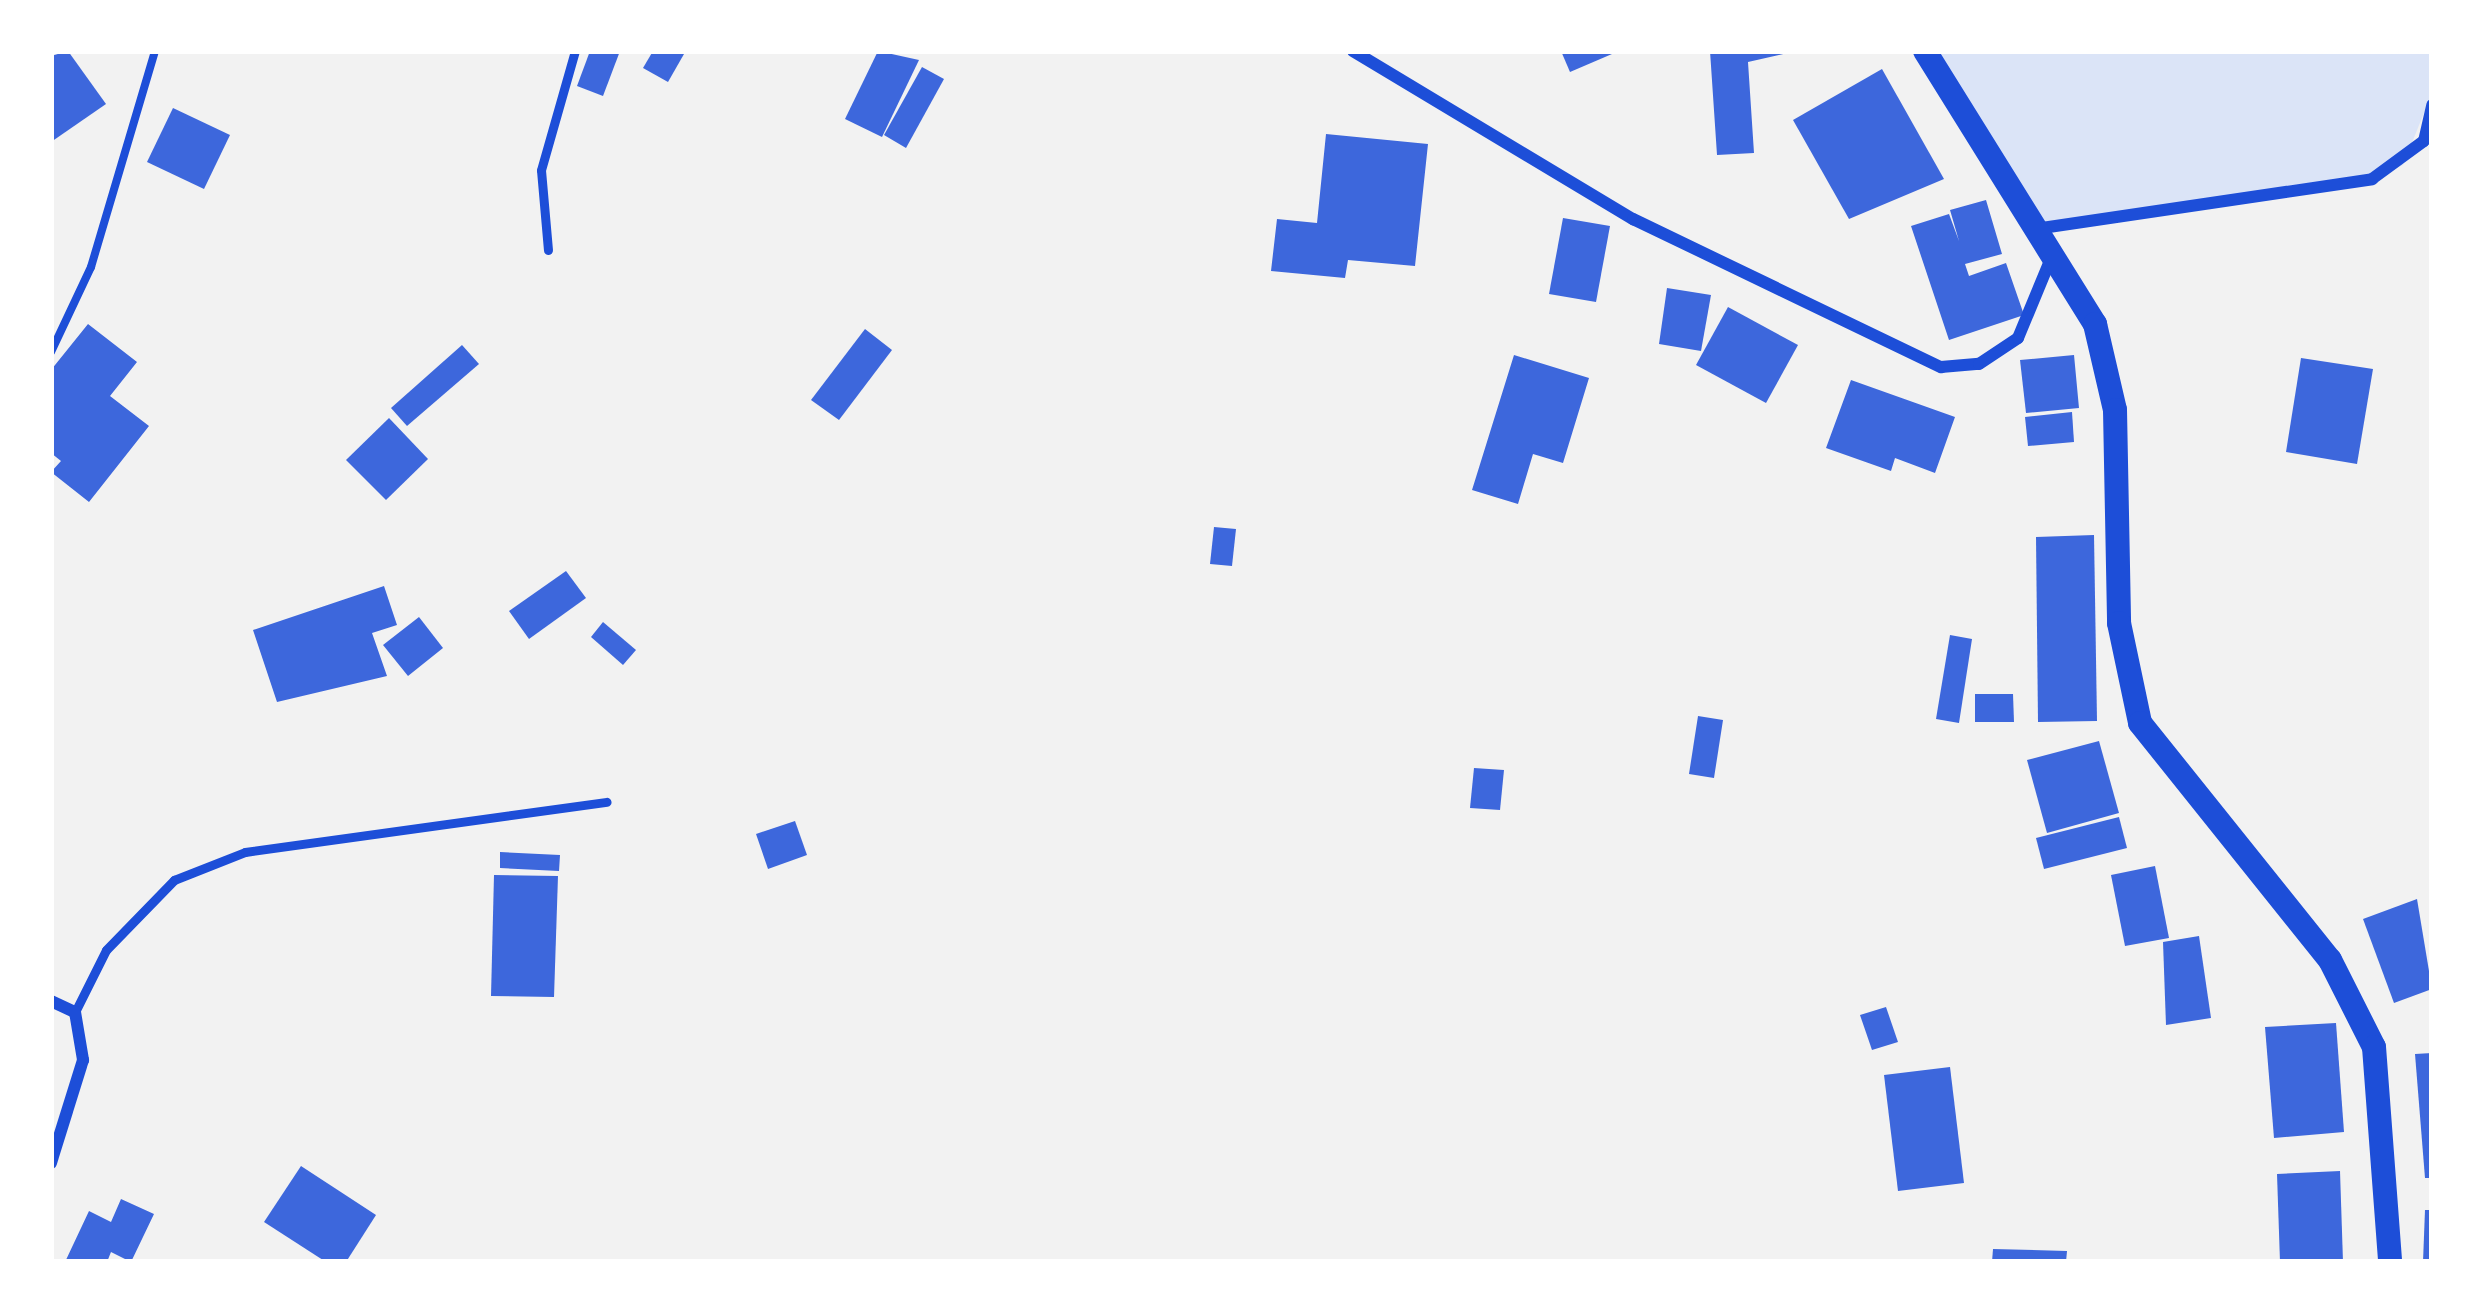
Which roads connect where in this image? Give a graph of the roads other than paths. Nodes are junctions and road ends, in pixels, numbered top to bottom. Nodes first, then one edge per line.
1 (575, 51) edge
2 (1353, 51) edge
3 (1925, 51) edge
4 (2432, 105) edge
5 (2048, 239) junction
6 (548, 250) dead end
7 (607, 802) dead end
8 (51, 1001) edge
9 (75, 1012) junction
10 (51, 1163) edge
11 (2390, 1262) edge

1 - 6 lane
2 - 5 street
3 - 5 main road
4 - 5 street
5 - 11 main road
7 - 9 lane
8 - 9 street
9 - 10 street

